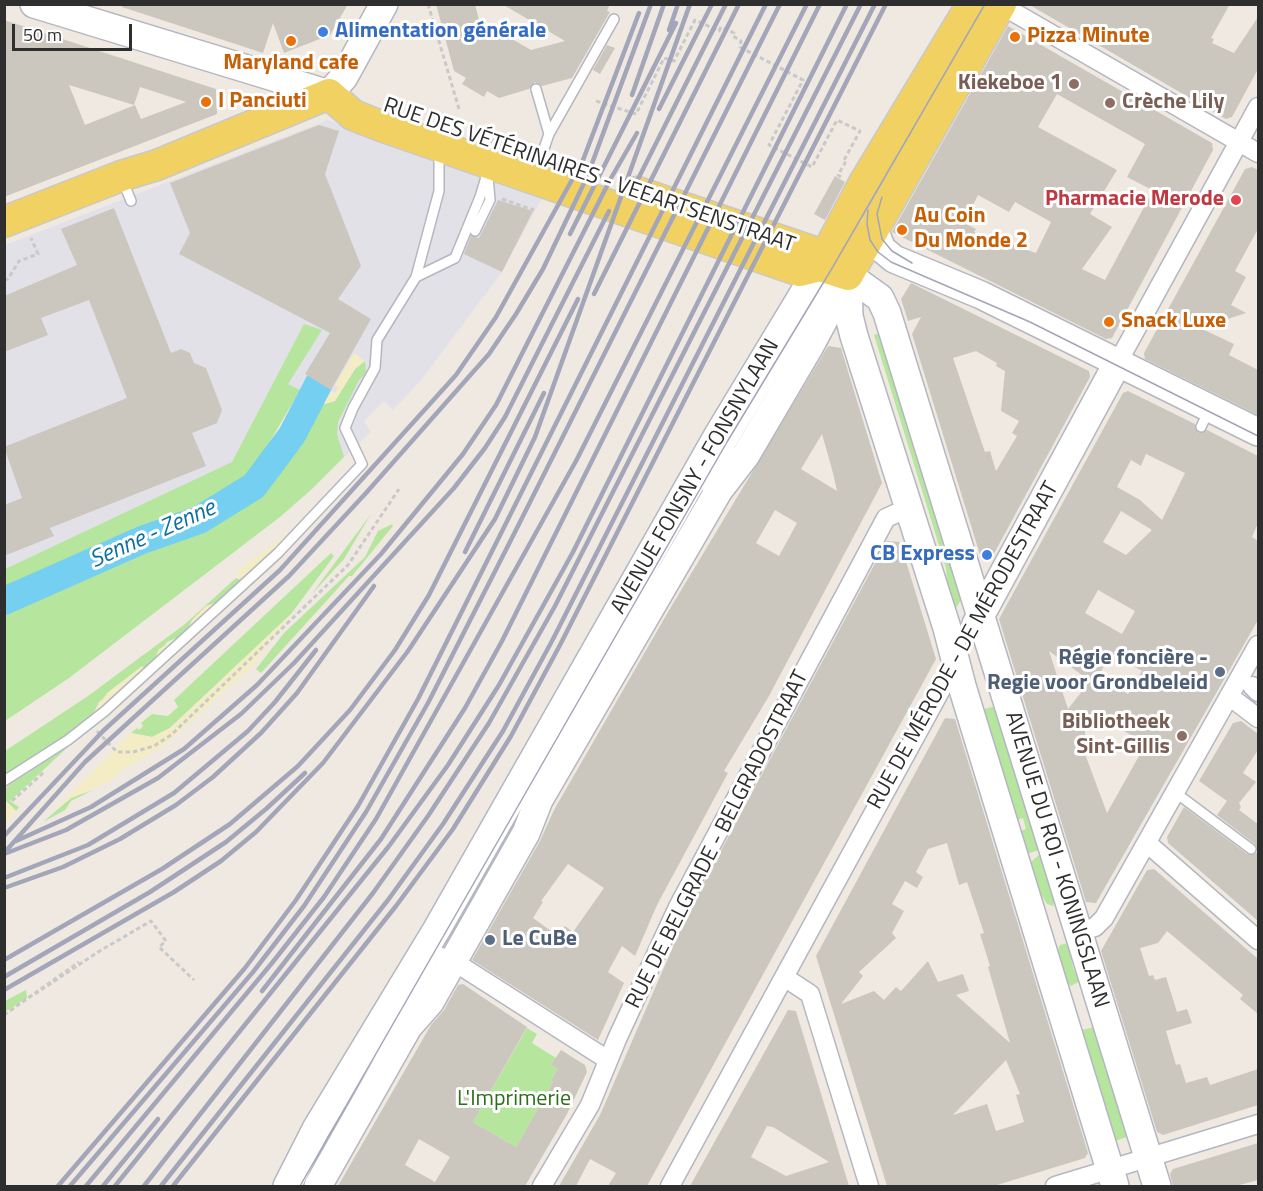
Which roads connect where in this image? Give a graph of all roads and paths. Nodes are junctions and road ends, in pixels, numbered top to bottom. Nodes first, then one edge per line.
1 (34, 4) edge
2 (384, 4) edge
3 (428, 4) edge
4 (972, 4) edge
5 (989, 4) edge
6 (1001, 5) edge
7 (614, 19) dead end
8 (957, 59) dead end
9 (536, 88) dead end
10 (329, 94) junction
11 (596, 101) dead end
12 (1258, 107) edge
13 (448, 127) junction
14 (1239, 142) junction
15 (545, 147) junction
16 (1258, 153) edge
17 (491, 160) junction
18 (843, 162) dead end
19 (534, 210) dead end
20 (4, 222) edge
21 (873, 228) junction
22 (475, 231) dead end
23 (31, 238) dead end
24 (838, 265) junction
25 (416, 277) junction
26 (4, 280) edge
27 (1118, 362) junction
28 (1258, 432) edge
29 (399, 489) dead end
30 (698, 500) dead end
31 (908, 508) junction
32 (981, 615) junction
33 (1258, 645) edge
34 (956, 662) junction
35 (1229, 696) junction
36 (1258, 718) edge
37 (90, 723) junction
38 (4, 782) edge
39 (1176, 793) junction
40 (1147, 843) junction
41 (1251, 849) dead end
42 (1079, 932) junction
43 (1258, 940) edge
44 (439, 953) junction
45 (79, 962) dead end
46 (784, 977) junction
47 (194, 980) dead end
48 (34, 994) junction
49 (4, 1015) edge
50 (391, 1034) dead end
51 (608, 1060) junction
52 (1258, 1124) edge
53 (1148, 1157) junction
54 (1112, 1178) edge
55 (287, 1186) edge
56 (318, 1186) edge
57 (542, 1186) edge
58 (670, 1186) edge
59 (869, 1186) edge
60 (1055, 1186) edge
61 (1157, 1186) edge

1 - 10 main road, RUE DES VÉTÉRINAIRES - VEEARTSENSTRAAT
2 - 10 main road
3 - 13 path
4 - 24 main road, AVENUE FONSNY - FONSNYLAAN
5 - 8 lane
6 - 14 street
6 - 21 main road, AVENUE FONSNY - FONSNYLAAN
7 - 15 lane
9 - 15 lane
10 - 13 main road, RUE DES VÉTÉRINAIRES - VEEARTSENSTRAAT
10 - 20 main road
11 - 18 path
12 - 14 street, RUE DE MÉRODE - DE MÉRODESTRAAT
13 - 17 main road, RUE DES VÉTÉRINAIRES - VEEARTSENSTRAAT
13 - 25 lane
14 - 16 street
14 - 27 street, RUE DE MÉRODE - DE MÉRODESTRAAT
15 - 17 main road, RUE DES VÉTÉRINAIRES - VEEARTSENSTRAAT
15 - 24 main road, RUE DES VÉTÉRINAIRES - VEEARTSENSTRAAT
17 - 19 path
17 - 22 lane
17 - 24 main road, RUE DES VÉTÉRINAIRES - VEEARTSENSTRAAT
17 - 25 lane
21 - 24 main road, AVENUE FONSNY - FONSNYLAAN
21 - 27 main road
23 - 26 path
24 - 30 lane, AVENUE FONSNY - FONSNYLAAN
24 - 31 main road, AVENUE DU ROI - KONINGSLAAN
24 - 32 main road, AVENUE DU ROI - KONINGSLAAN
24 - 44 main road, AVENUE FONSNY - FONSNYLAAN
25 - 37 lane
27 - 28 main road
27 - 32 main road, RUE DE MÉRODE - DE MÉRODESTRAAT
29 - 37 path
31 - 34 main road, AVENUE DU ROI - KONINGSLAAN
31 - 51 street, RUE DE BELGRADE - BELGRADOSTRAAT
32 - 34 main road, RUE DE MÉRODE - DE MÉRODESTRAAT
32 - 42 main road, AVENUE DU ROI - KONINGSLAAN
33 - 35 street
34 - 46 street, RUE DE MÉRODE - DE MÉRODESTRAAT
34 - 54 main road, AVENUE DU ROI - KONINGSLAAN
35 - 36 street
35 - 39 street
37 - 38 lane
39 - 40 street
39 - 41 lane
40 - 42 street
40 - 43 street
42 - 53 main road, AVENUE DU ROI - KONINGSLAAN
44 - 50 lane
44 - 51 street
44 - 55 main road
44 - 56 main road
45 - 48 path
46 - 58 street, RUE DE MÉRODE - DE MÉRODESTRAAT
46 - 59 street
47 - 48 path
48 - 49 path
51 - 57 street, RUE DE BELGRADE - BELGRADOSTRAAT
52 - 53 street
53 - 54 street
53 - 61 main road, AVENUE DU ROI - KONINGSLAAN
54 - 60 street

